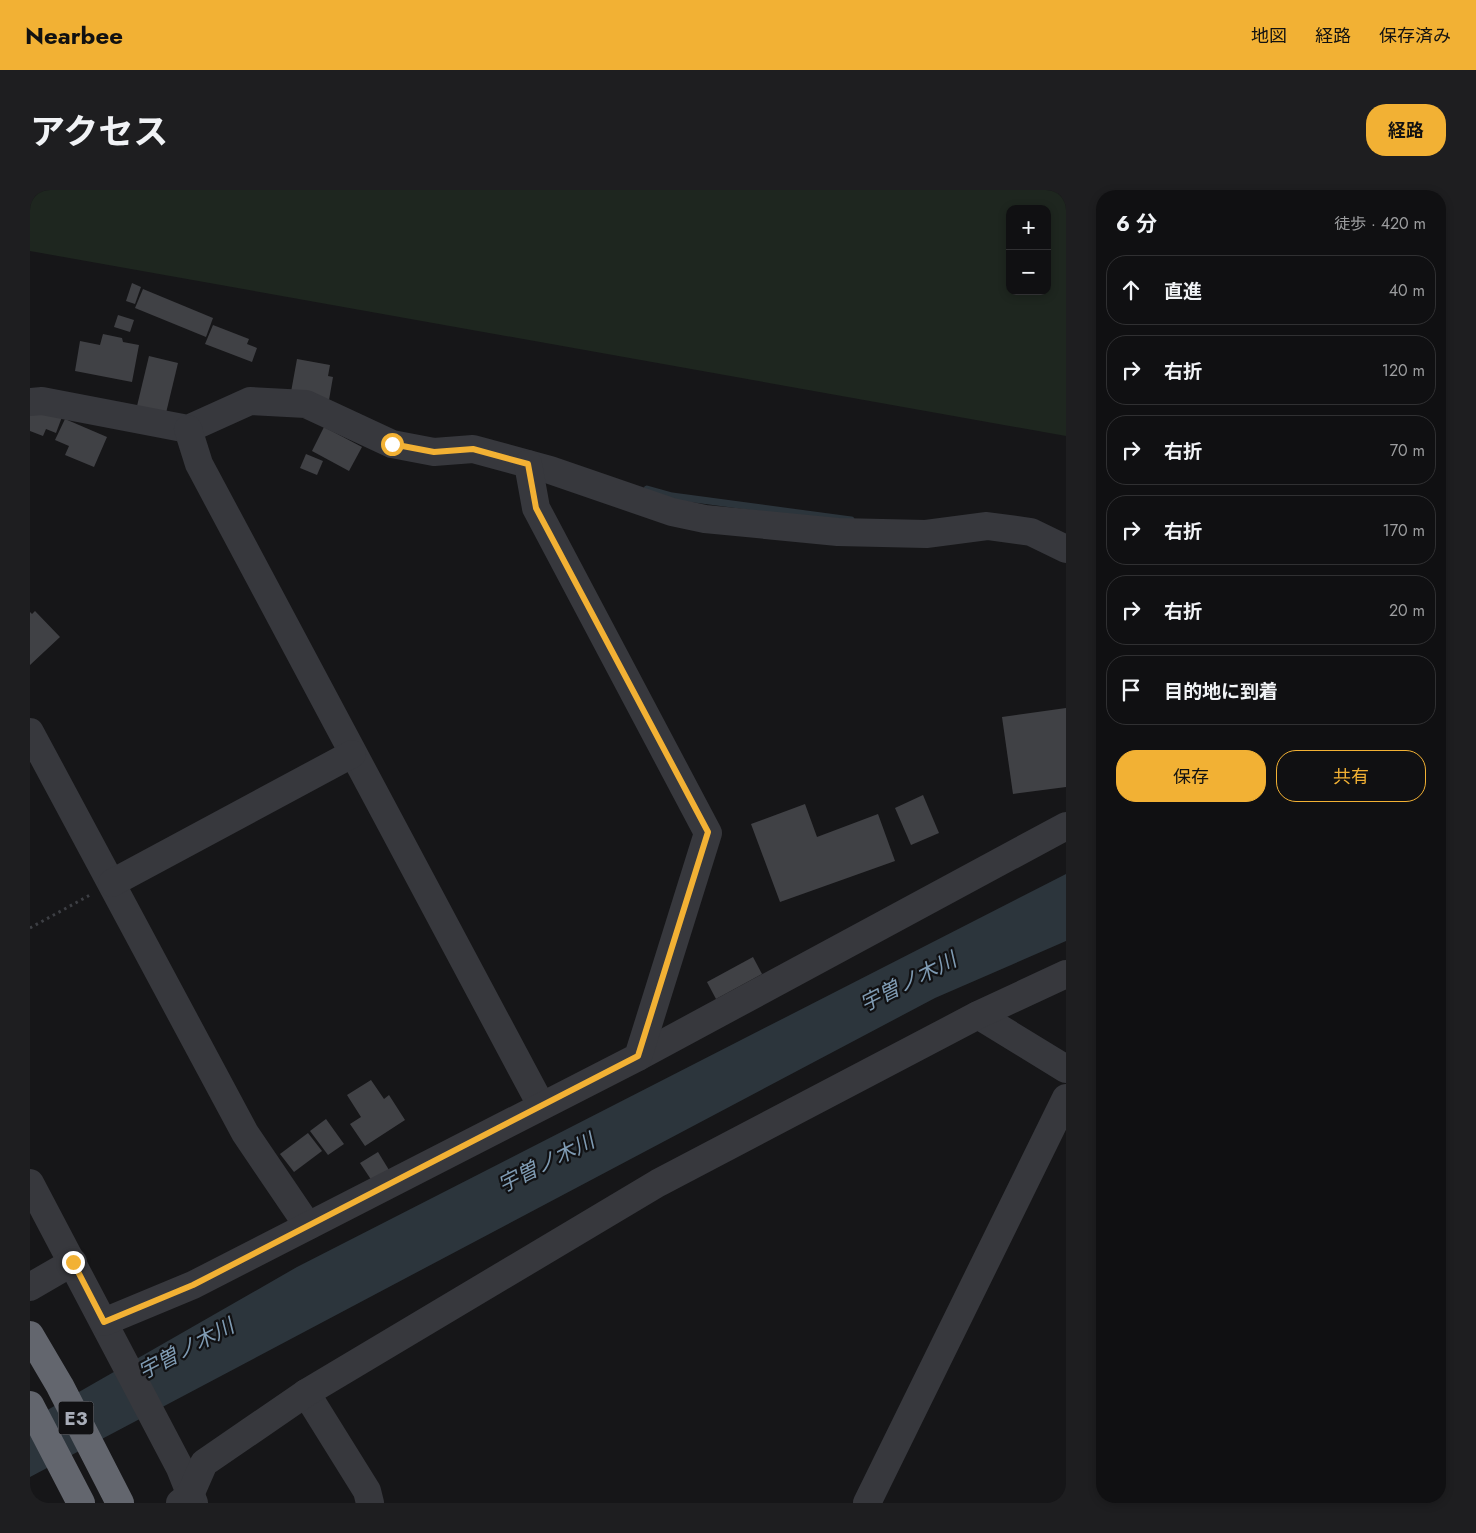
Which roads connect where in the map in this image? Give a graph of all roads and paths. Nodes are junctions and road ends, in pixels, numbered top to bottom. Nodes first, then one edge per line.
1 (30, 402) edge
2 (188, 429) junction
3 (528, 464) junction
4 (1066, 548) edge
5 (30, 732) edge
6 (352, 754) junction
7 (1066, 826) edge
8 (112, 883) junction
9 (30, 928) edge
10 (1066, 974) edge
11 (978, 1015) junction
12 (638, 1056) junction
13 (1066, 1069) edge
14 (1066, 1098) edge
15 (541, 1105) junction
16 (30, 1183) edge
17 (308, 1226) junction
18 (73, 1262) junction
19 (30, 1287) edge
20 (107, 1329) junction
21 (30, 1335) edge
22 (306, 1393) junction
23 (30, 1405) edge
24 (188, 1500) edge
25 (81, 1503) edge
26 (120, 1503) edge
27 (370, 1503) edge
28 (867, 1503) edge

1 - 2 street
2 - 3 street
2 - 6 street
3 - 4 street
3 - 12 street
5 - 8 street
6 - 8 street
6 - 15 street
7 - 12 street
8 - 9 path
8 - 17 street
10 - 11 street
11 - 13 street
11 - 22 street
12 - 15 street
14 - 28 street
15 - 17 street
16 - 18 street
17 - 20 street
18 - 19 street
18 - 20 street
20 - 24 street
21 - 26 highway, E3
22 - 24 street
22 - 27 street
23 - 25 highway, E3

